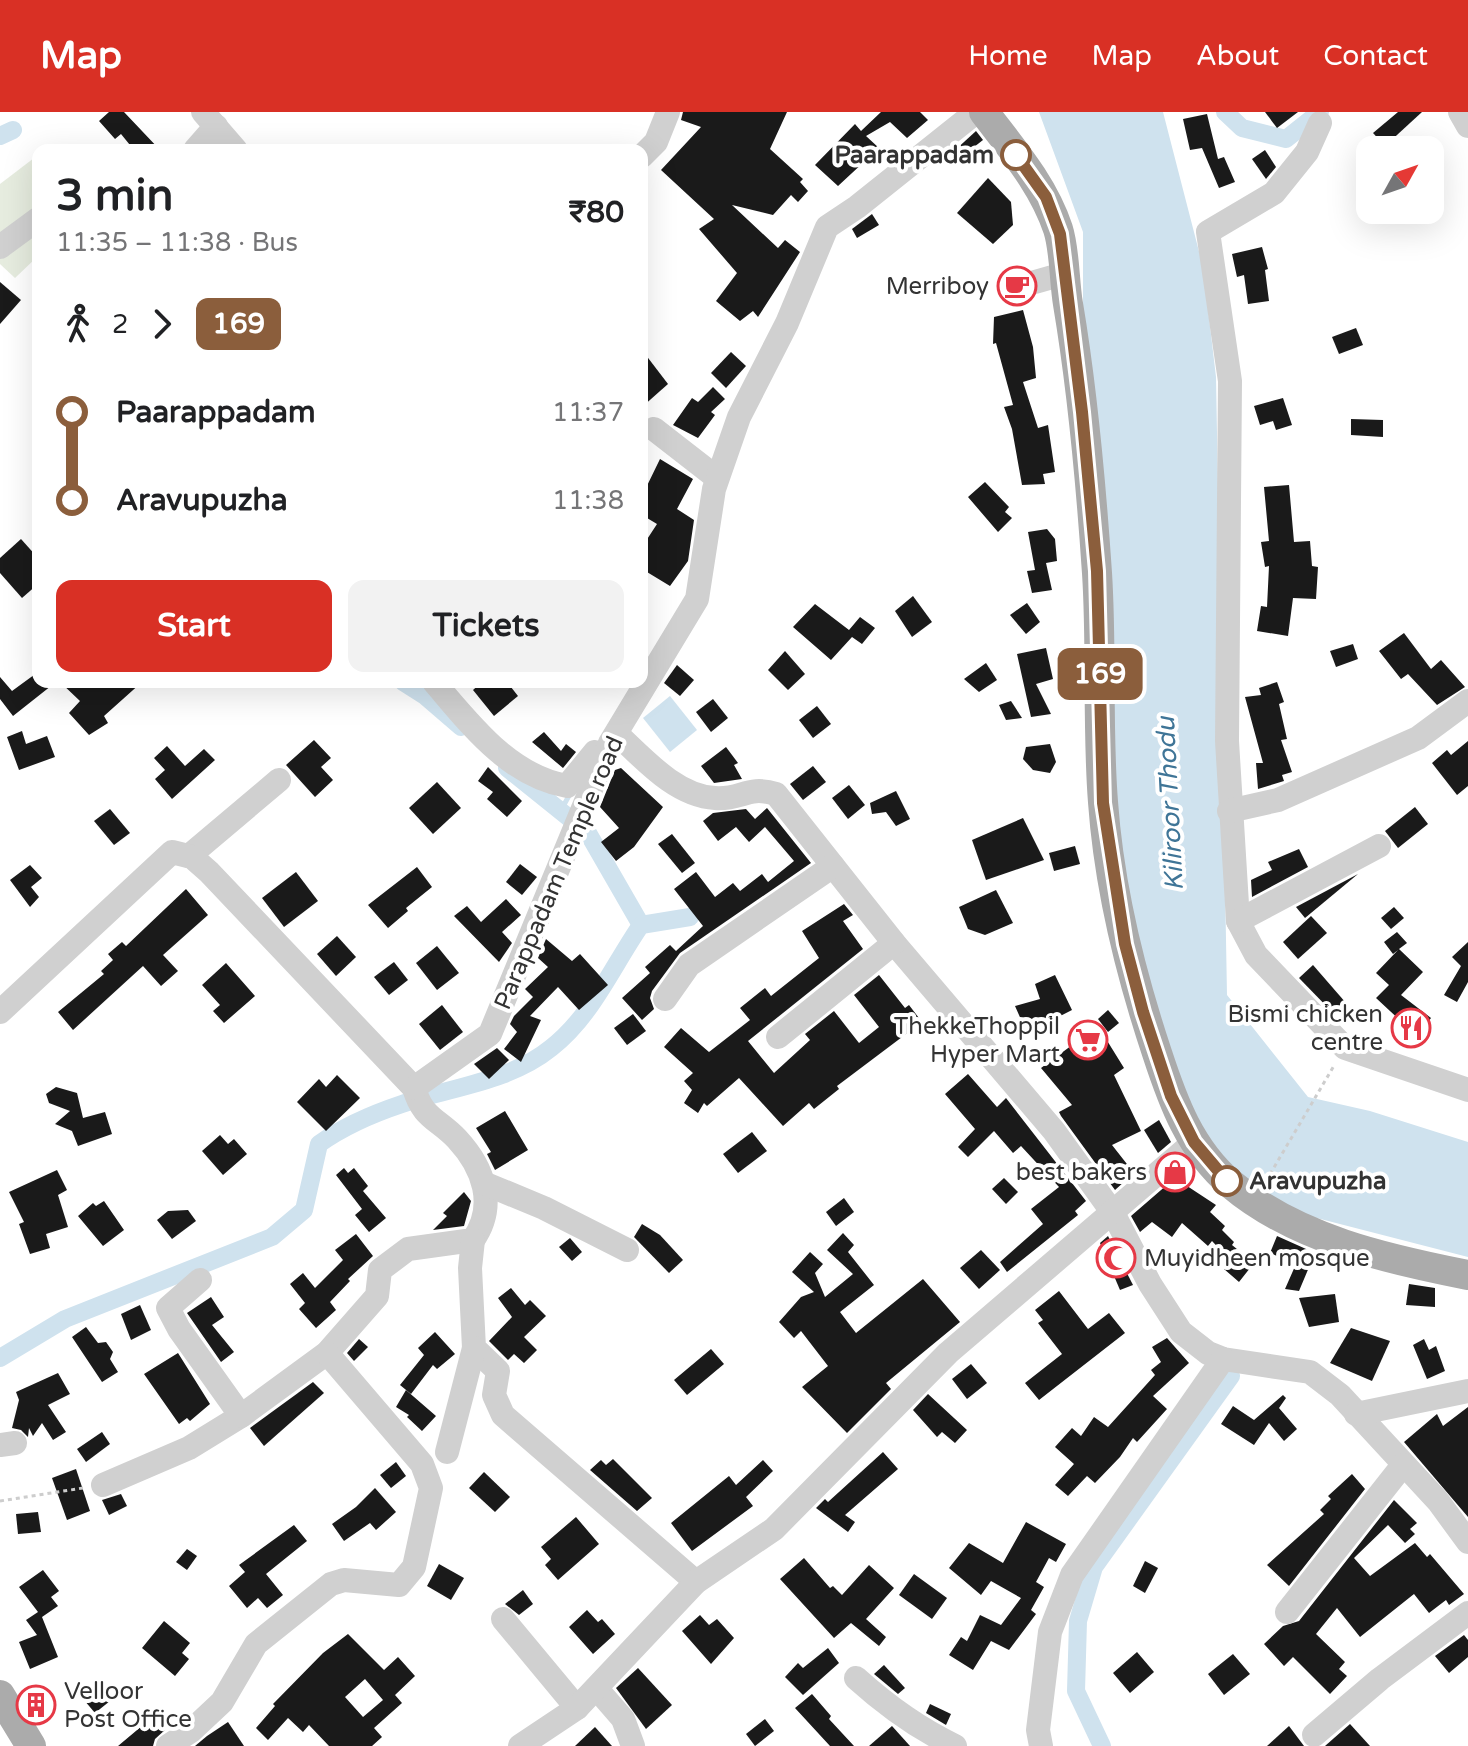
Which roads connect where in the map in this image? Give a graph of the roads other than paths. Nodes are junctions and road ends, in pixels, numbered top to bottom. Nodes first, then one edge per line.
1 (668, 112) edge
2 (976, 112) edge
3 (984, 112) edge
4 (1460, 112) edge
5 (1324, 116) edge
6 (209, 119) edge
7 (1468, 126) edge
8 (198, 144) edge
9 (231, 144) edge
10 (648, 150) edge
11 (32, 223) edge
12 (0, 247) edge
13 (654, 429) dead end
14 (717, 478) junction
15 (648, 681) edge
16 (439, 688) edge
17 (644, 688) edge
18 (1468, 701) edge
19 (614, 738) junction
20 (279, 780) dead end
21 (1229, 811) junction
22 (1379, 846) dead end
23 (189, 856) junction
24 (833, 866) junction
25 (1238, 921) junction
26 (894, 943) junction
27 (665, 999) dead end
28 (0, 1012) edge
29 (778, 1037) dead end
30 (1468, 1090) edge
31 (417, 1097) junction
32 (1194, 1142) junction
33 (486, 1184) junction
34 (1113, 1213) junction
35 (473, 1240) junction
36 (627, 1250) dead end
37 (1468, 1275) edge
38 (200, 1280) dead end
39 (474, 1348) junction
40 (327, 1353) junction
41 (1223, 1359) junction
42 (1468, 1391) edge
43 (1356, 1414) junction
44 (241, 1416) junction
45 (447, 1452) dead end
46 (1403, 1465) junction
47 (103, 1485) road end
48 (1468, 1542) edge
49 (696, 1582) junction
50 (1287, 1612) dead end
51 (1468, 1613) edge
52 (503, 1619) dead end
53 (856, 1678) dead end
54 (597, 1689) junction
55 (577, 1708) junction
56 (4, 1710) edge
57 (1314, 1735) dead end
58 (31, 1746) edge
59 (168, 1746) edge
60 (520, 1746) edge
61 (633, 1746) edge
62 (955, 1746) edge
63 (1041, 1746) edge

1 - 10 street
2 - 14 street, Parappadam Temple road
3 - 32 main road
4 - 7 street
5 - 21 street
6 - 8 street
6 - 9 street
11 - 12 street
13 - 14 street
14 - 15 street, Parappadam Temple road
16 - 19 street
17 - 19 street, Parappadam Temple road
18 - 21 street
19 - 24 street
19 - 31 street, Parappadam Temple road
20 - 23 street
21 - 25 street
22 - 25 street
23 - 28 street
23 - 31 street
24 - 26 street
24 - 27 street
25 - 30 street
26 - 29 street
26 - 34 street
31 - 33 street
32 - 34 street
32 - 37 main road
33 - 35 street
33 - 36 street
34 - 41 street
34 - 49 street
35 - 39 street
35 - 40 street
38 - 44 street
39 - 45 street
39 - 49 street
40 - 44 street
40 - 59 street
41 - 43 street
41 - 63 street
42 - 43 street
43 - 46 street
44 - 47 street
46 - 48 street
46 - 50 street
49 - 54 street
51 - 57 street
52 - 55 street
53 - 62 street
54 - 55 street
54 - 61 street
55 - 60 street
56 - 58 main road

